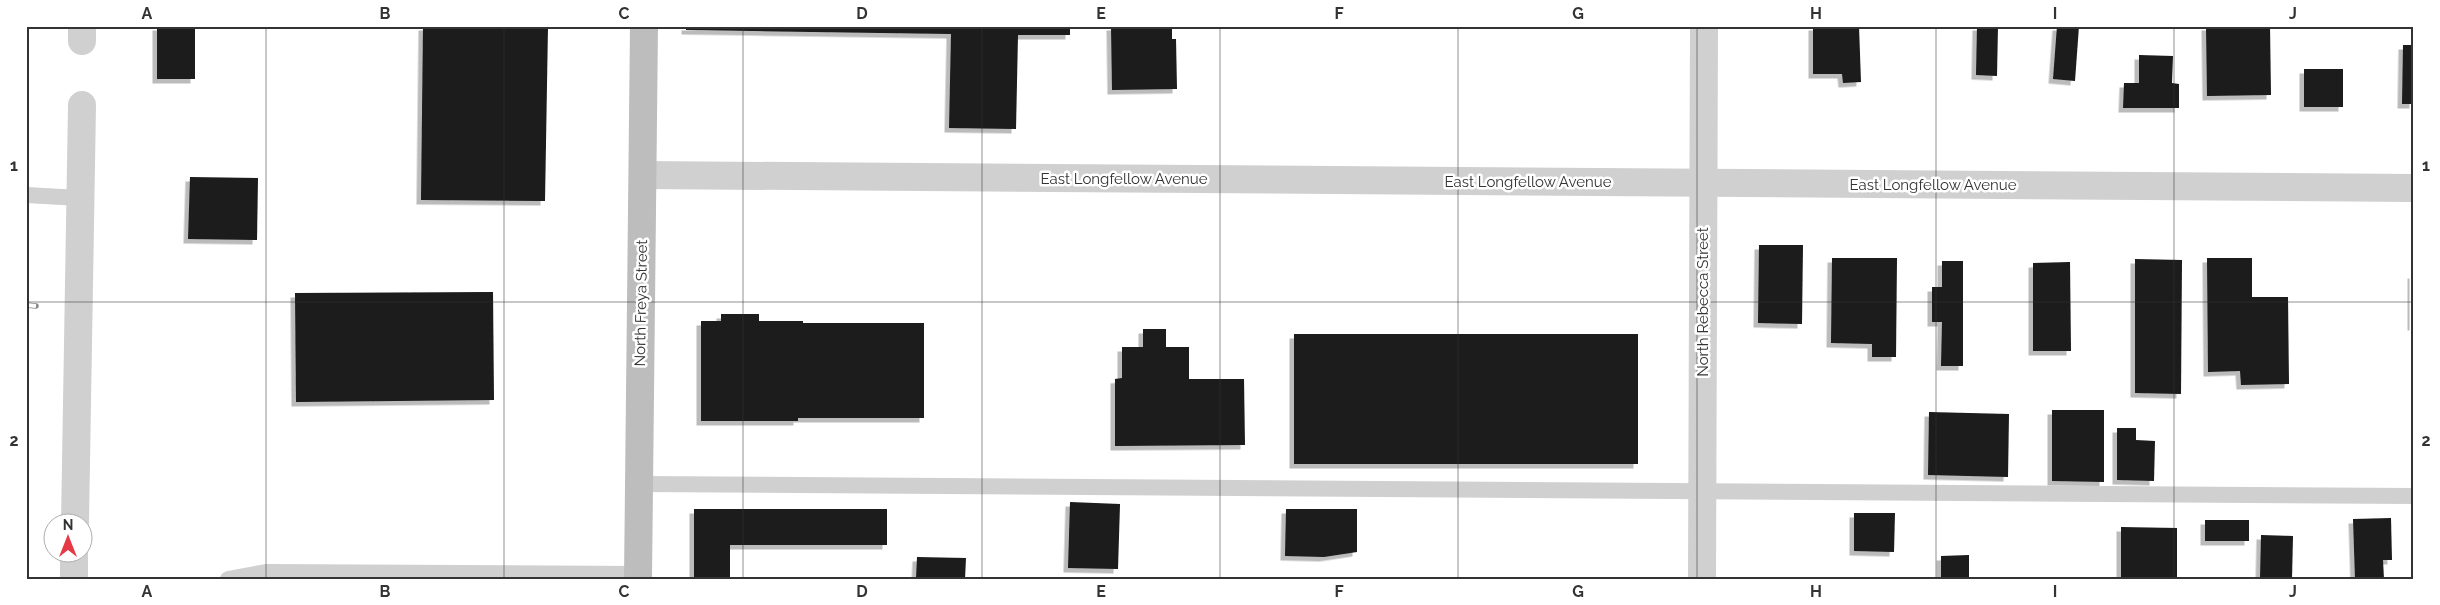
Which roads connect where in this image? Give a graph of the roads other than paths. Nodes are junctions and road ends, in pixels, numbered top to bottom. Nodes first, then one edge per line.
1 (644, 26) edge
2 (1704, 26) edge
3 (82, 105) dead end
4 (643, 175) junction
5 (1703, 183) junction
6 (2414, 188) edge
7 (26, 195) edge
8 (80, 198) junction
9 (639, 484) junction
10 (1703, 491) junction
11 (2414, 496) edge
12 (75, 512) edge
13 (74, 562) edge
14 (638, 577) edge
15 (74, 579) edge
16 (228, 579) edge
17 (1702, 579) edge

1 - 4 street, North Freya Street
2 - 5 street, North Rebecca Street
3 - 8 street
4 - 5 street, East Longfellow Avenue
4 - 9 street, North Freya Street
5 - 6 street, East Longfellow Avenue
5 - 10 street, North Rebecca Street
7 - 8 lane
8 - 12 street
9 - 10 lane
9 - 14 street, North Freya Street
10 - 11 lane
10 - 17 street, North Rebecca Street
13 - 15 street
14 - 16 lane

